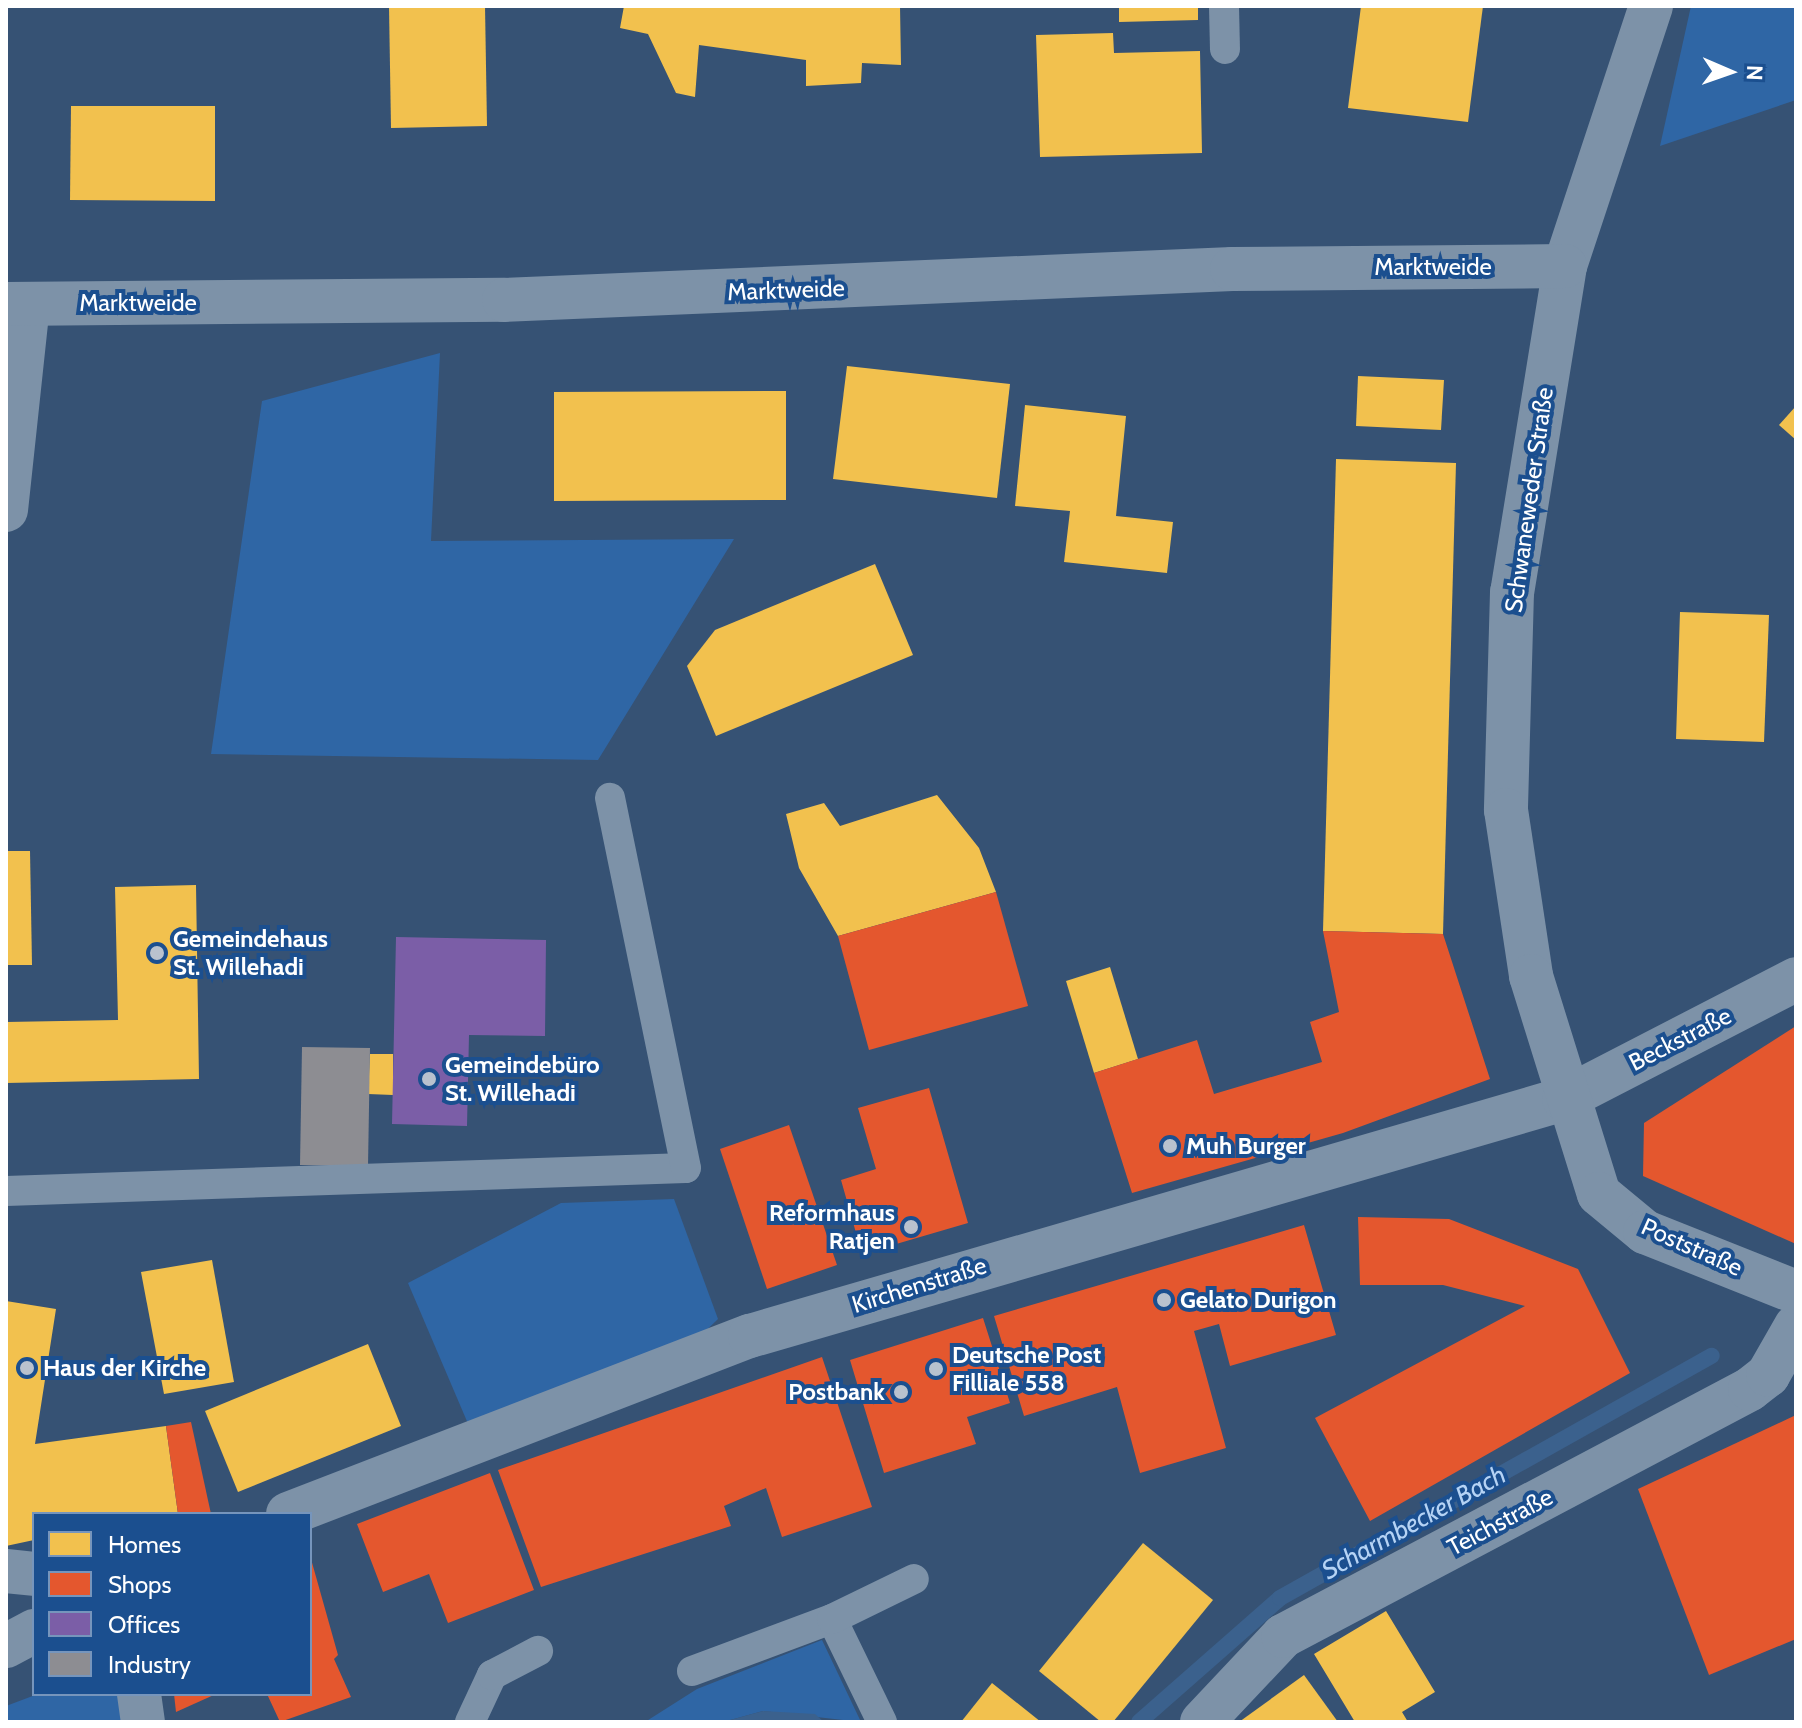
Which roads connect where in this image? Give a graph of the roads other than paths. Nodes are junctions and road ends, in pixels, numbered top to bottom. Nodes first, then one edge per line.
1 (1224, 6) edge
2 (1651, 6) edge
3 (1225, 49) dead end
4 (1565, 266) junction
5 (17, 304) edge
6 (6, 510) edge
7 (610, 798) dead end
8 (1796, 979) edge
9 (1564, 1099) junction
10 (6, 1191) edge
11 (1796, 1292) edge
12 (1796, 1326) edge
13 (293, 1512) edge
14 (6, 1571) edge
15 (32, 1574) edge
16 (914, 1579) dead end
17 (832, 1619) junction
18 (32, 1632) edge
19 (6, 1646) edge
20 (538, 1651) dead end
21 (692, 1671) dead end
22 (139, 1696) edge
23 (143, 1722) edge
24 (470, 1722) edge
25 (882, 1722) edge
26 (1202, 1722) edge

1 - 3 lane
2 - 4 street, Schwaneweder Straße
4 - 5 street, Marktweide
4 - 9 street, Schwaneweder Straße
5 - 6 street
7 - 10 lane
8 - 9 street, Beckstraße
9 - 11 street, Poststraße
9 - 13 street, Kirchenstraße
12 - 26 street, Teichstraße
14 - 15 street
16 - 17 lane
17 - 21 lane
17 - 25 lane
18 - 19 street
20 - 24 lane
22 - 23 street

